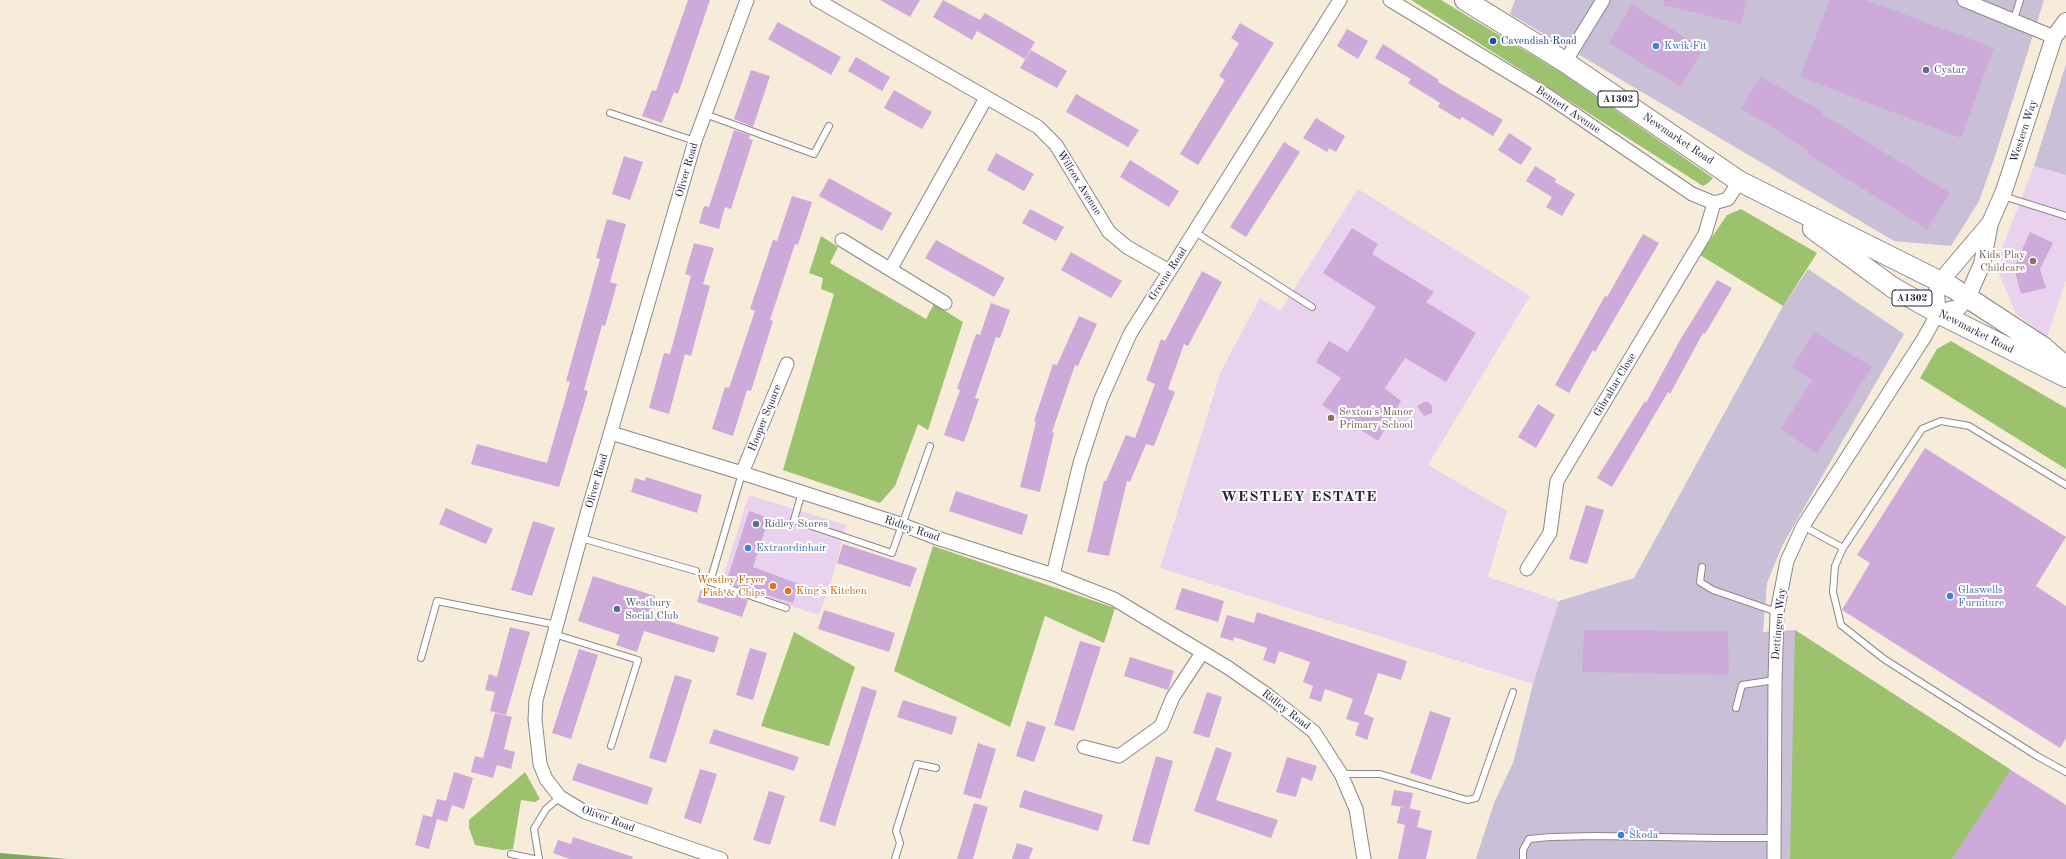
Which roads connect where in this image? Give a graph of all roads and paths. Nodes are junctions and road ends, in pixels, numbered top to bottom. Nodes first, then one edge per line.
1 (747, 0) edge
2 (817, 0) edge
3 (1340, 0) edge
4 (1390, 0) edge
5 (1465, 0) edge
6 (1603, 0) edge
7 (1964, 0) edge
8 (2020, 0) edge
9 (2014, 19) junction
10 (2066, 21) edge
11 (2054, 37) junction
12 (1565, 62) junction
13 (986, 98) junction
14 (610, 113) dead end
15 (704, 114) junction
16 (829, 126) dead end
17 (695, 141) junction
18 (1739, 181) junction
19 (2002, 196) junction
20 (1771, 198) junction
21 (1714, 203) junction
22 (2066, 216) edge
23 (1990, 223) junction
24 (1195, 232) junction
25 (842, 240) dead end
26 (891, 268) junction
27 (1169, 271) junction
28 (1940, 282) junction
29 (1967, 298) junction
30 (945, 302) dead end
31 (1312, 307) dead end
32 (1938, 313) junction
33 (787, 364) dead end
34 (2066, 367) edge
35 (2066, 377) edge
36 (611, 434) junction
37 (930, 446) dead end
38 (742, 473) junction
39 (2066, 485) edge
40 (802, 492) junction
41 (903, 525) junction
42 (1803, 526) junction
43 (581, 538) junction
44 (1843, 548) junction
45 (1702, 567) dead end
46 (1527, 569) dead end
47 (696, 571) dead end
48 (1053, 575) junction
49 (786, 608) dead end
50 (1777, 612) junction
51 (556, 629) junction
52 (1202, 653) junction
53 (421, 658) dead end
54 (1775, 680) junction
55 (1513, 692) dead end
56 (1736, 708) dead end
57 (612, 746) dead end
58 (1084, 746) dead end
59 (936, 768) dead end
60 (2066, 772) edge
61 (1341, 774) junction
62 (560, 797) junction
63 (1774, 838) junction
64 (511, 854) dead end
65 (534, 859) edge
66 (539, 859) edge
67 (721, 859) edge
68 (895, 859) edge
69 (1364, 859) edge
70 (1523, 859) edge
71 (1774, 859) edge

1 - 15 street, Oliver Road
2 - 13 street, Willcox Avenue
3 - 24 street, Greene Road
4 - 21 street, Bennett Avenue
5 - 12 main road, Newmarket Road / A1302
6 - 12 street
7 - 9 street
8 - 9 lane
9 - 11 street
10 - 11 street, Western Way
11 - 19 street, Western Way
12 - 18 main road, Newmarket Road / A1302
13 - 26 street
13 - 27 street, Willcox Avenue
14 - 17 lane
15 - 16 lane
15 - 17 street, Oliver Road
17 - 36 street, Oliver Road
18 - 20 main road, Newmarket Road / A1302
18 - 21 street
19 - 22 lane
19 - 23 street, Western Way
20 - 28 main road, Newmarket Road / A1302
20 - 32 main road, Newmarket Road / A1302
21 - 46 street, Gibraltar Close
23 - 28 street, Western Way
23 - 29 street, Western Way
24 - 27 street, Greene Road
24 - 31 lane
25 - 26 street
26 - 30 street
27 - 48 street, Greene Road
28 - 29 main road, Newmarket Road / A1302
28 - 32 street
29 - 32 street, Western Way
29 - 34 main road, Newmarket Road / A1302
32 - 35 main road, Newmarket Road / A1302
32 - 42 street, Dettingen Way
33 - 38 street, Hooper Square
36 - 38 street, Ridley Road
36 - 43 street, Oliver Road
37 - 41 lane
38 - 40 street, Ridley Road
38 - 49 lane
39 - 44 lane
40 - 41 street, Ridley Road
40 - 41 lane
41 - 48 street, Ridley Road
42 - 44 lane
42 - 50 street, Dettingen Way
43 - 47 lane
43 - 51 street, Oliver Road
44 - 60 lane
45 - 50 lane
48 - 52 street, Ridley Road
50 - 54 street, Dettingen Way
51 - 53 lane
51 - 57 lane
51 - 62 street, Oliver Road
52 - 58 street
52 - 61 street, Ridley Road
54 - 56 lane
54 - 63 street, Dettingen Way
55 - 61 lane
59 - 68 lane
61 - 69 street, Ridley Road
62 - 66 lane
62 - 67 street, Oliver Road
63 - 70 lane
63 - 71 street, Dettingen Way
64 - 65 lane

